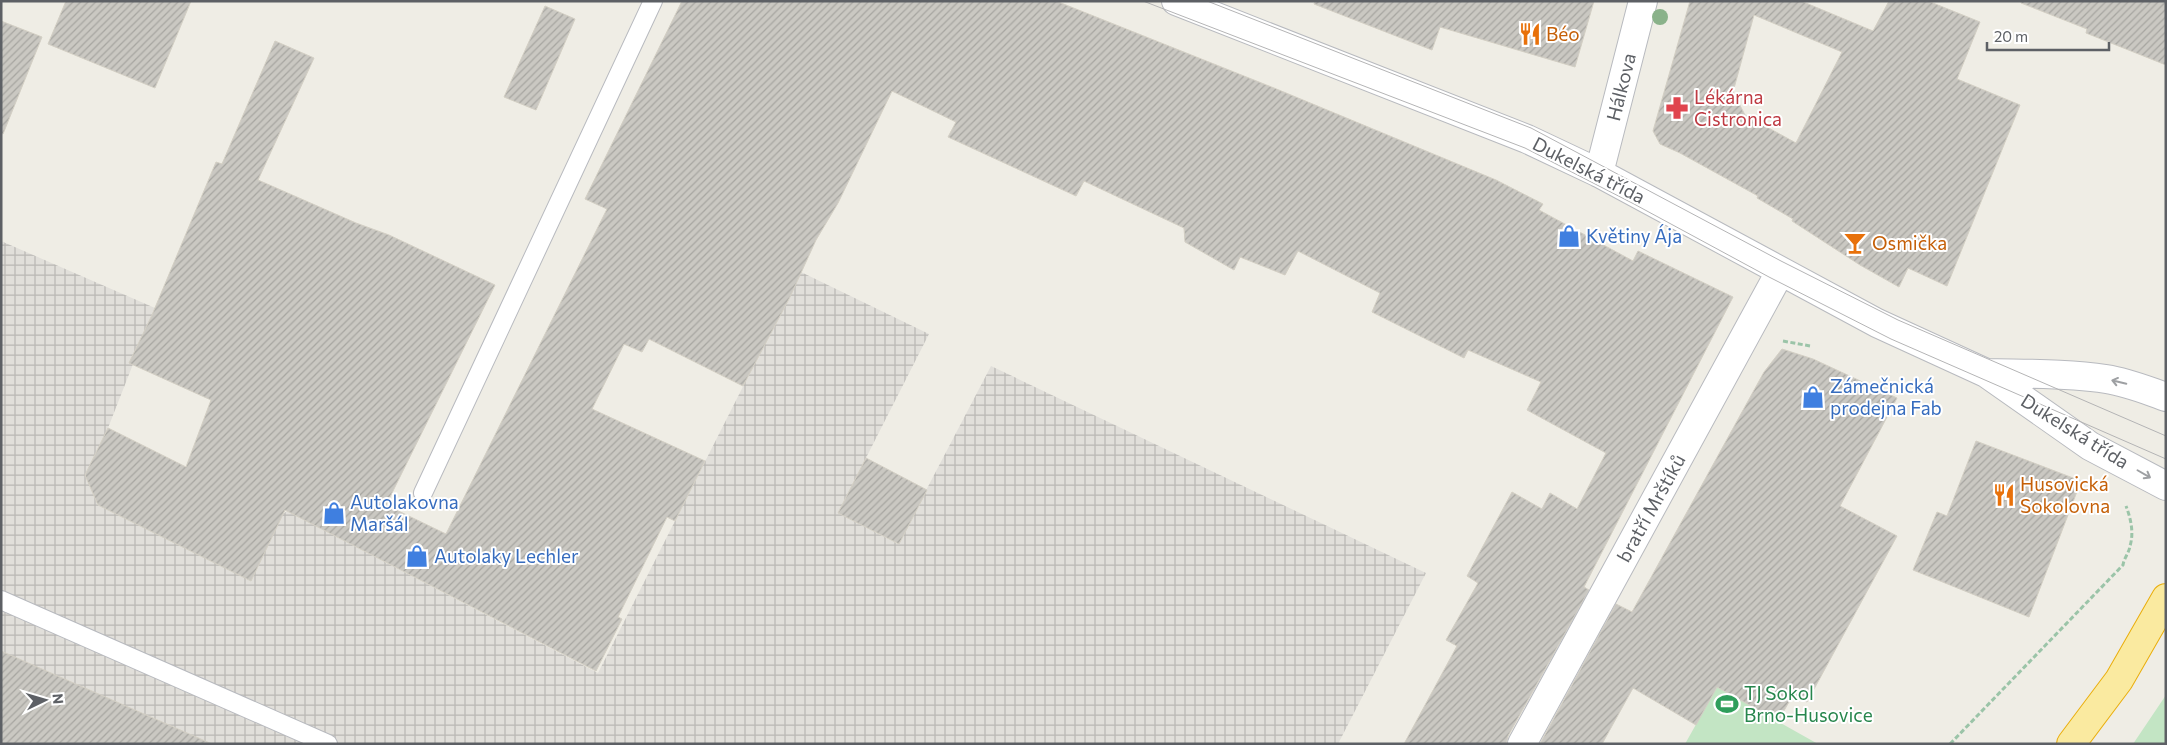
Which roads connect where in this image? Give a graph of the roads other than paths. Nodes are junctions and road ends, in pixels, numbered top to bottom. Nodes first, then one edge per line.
1 (653, 1) edge
2 (1176, 1) edge
3 (1643, 1) edge
4 (1599, 173) junction
5 (1780, 272) junction
6 (1986, 373) junction
7 (2166, 397) edge
8 (2166, 486) edge
9 (423, 493) dead end
10 (2166, 598) edge
11 (1, 600) edge
12 (328, 744) edge
13 (1522, 744) edge
14 (2071, 744) edge

1 - 9 lane
2 - 4 street, Dukelská třída
3 - 4 street, Hálkova
4 - 5 street, Dukelská třída
5 - 6 street, Dukelská třída
5 - 13 street, bratří Mrštíků
7 -> 6 street, Dukelská třída
6 -> 8 street, Dukelská třída
10 - 14 highway
11 - 12 lane

